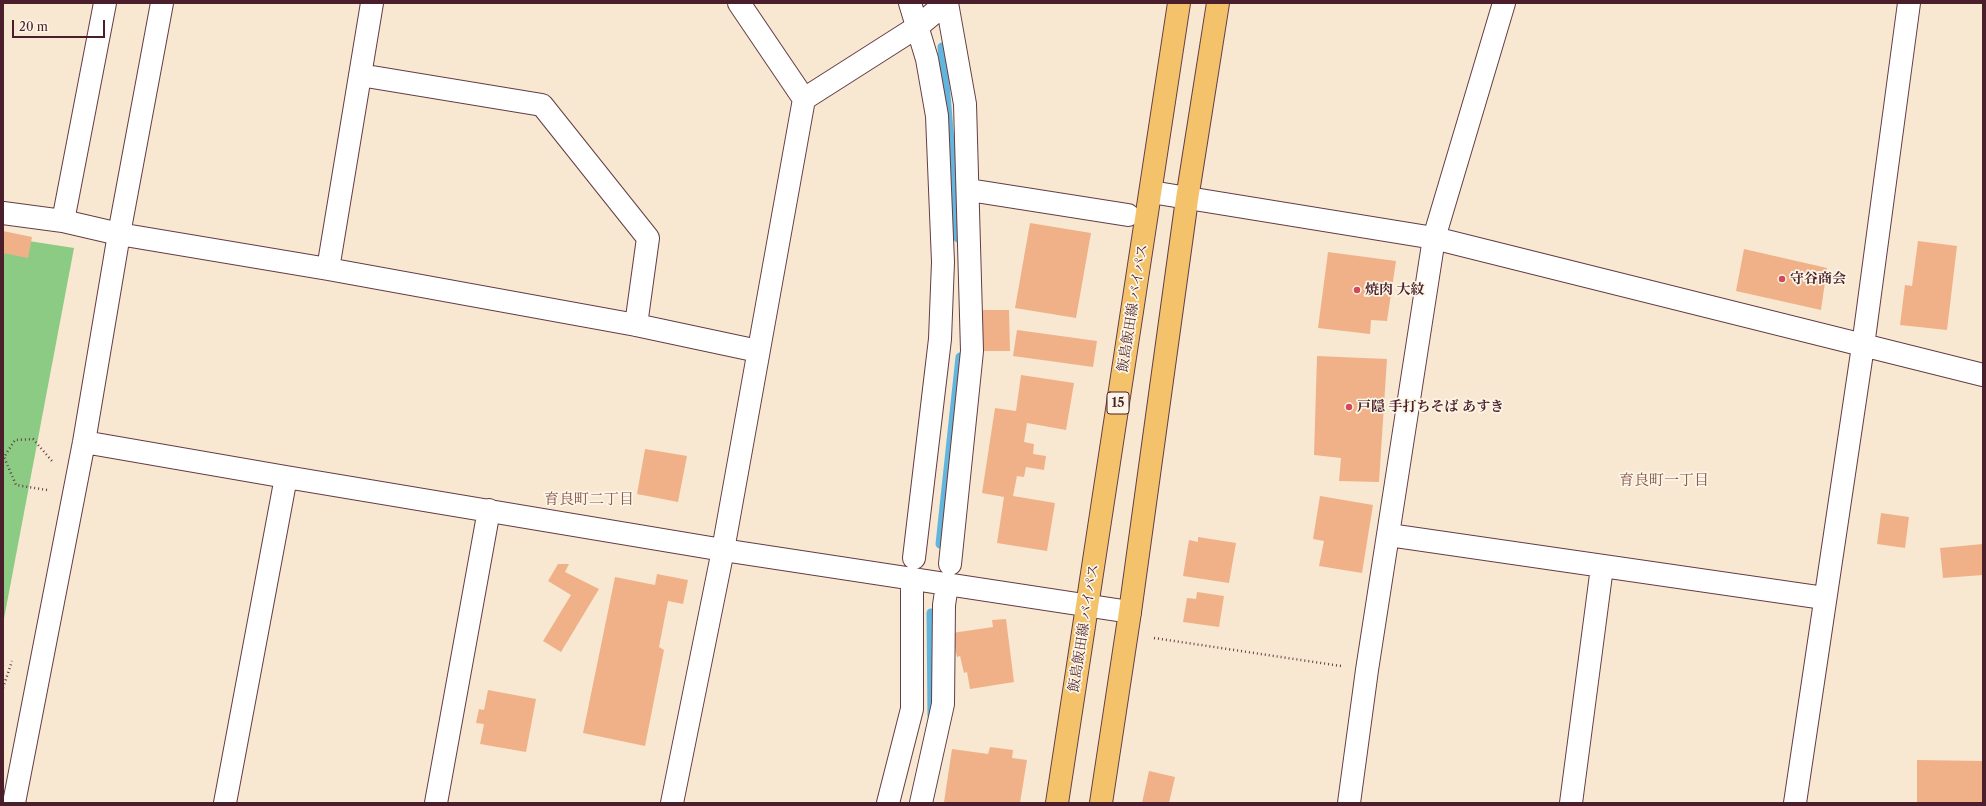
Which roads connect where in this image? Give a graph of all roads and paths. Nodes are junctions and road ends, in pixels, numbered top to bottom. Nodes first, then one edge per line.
1 (105, 3) edge
2 (162, 3) edge
3 (372, 3) edge
4 (739, 3) edge
5 (910, 3) edge
6 (946, 3) edge
7 (1179, 3) edge
8 (1218, 3) edge
9 (1504, 3) edge
10 (1909, 3) edge
11 (917, 27) junction
12 (360, 75) junction
13 (804, 99) junction
14 (969, 190) junction
15 (1151, 192) junction
16 (1187, 198) junction
17 (3, 213) edge
18 (1128, 215) dead end
19 (63, 221) junction
20 (119, 234) junction
21 (1434, 238) junction
22 (328, 269) junction
23 (636, 325) junction
24 (1862, 346) junction
25 (758, 351) junction
26 (1983, 375) edge
27 (84, 442) junction
28 (53, 462) dead end
29 (286, 477) junction
30 (48, 490) dead end
31 (489, 510) junction
32 (1389, 535) junction
33 (723, 550) junction
34 (914, 558) dead end
35 (1602, 567) junction
36 (948, 574) junction
37 (912, 579) junction
38 (1824, 598) junction
39 (1087, 605) junction
40 (1130, 612) junction
41 (1152, 638) dead end
42 (1367, 670) junction
43 (14, 803) edge
44 (225, 803) edge
45 (436, 803) edge
46 (672, 803) edge
47 (888, 803) edge
48 (920, 803) edge
49 (1057, 803) edge
50 (1101, 803) edge
51 (1349, 803) edge
52 (1571, 803) edge
53 (1795, 803) edge

1 - 19 street
2 - 20 street
3 - 12 street
4 - 13 street
5 - 11 street
6 - 11 street
6 - 14 street
7 - 15 main road, 飯島飯田線 バイパス / 15
8 - 16 main road
9 - 21 street
10 - 24 street
11 - 13 street
11 - 34 street
12 - 22 street
12 - 23 street
13 - 25 street
14 - 18 street
14 - 36 street
15 - 16 street
15 - 39 main road, 飯島飯田線 バイパス / 15
16 - 21 street
16 - 40 main road
17 - 19 street
19 - 20 street
20 - 22 street
20 - 27 street
21 - 24 street
21 - 32 street
22 - 23 street
23 - 25 street
24 - 26 street
24 - 38 street
25 - 33 street
27 - 29 street
27 - 43 street
28 - 30 path
29 - 31 street
29 - 44 street
31 - 33 street
31 - 45 street
32 - 35 street
32 - 42 street
33 - 37 street
33 - 46 street
35 - 38 street
35 - 52 street
36 - 37 street
36 - 39 street
36 - 48 street
37 - 47 street
38 - 53 street
39 - 40 street
39 - 49 main road, 飯島飯田線 バイパス / 15
40 - 50 main road
41 - 42 path
42 - 51 street

